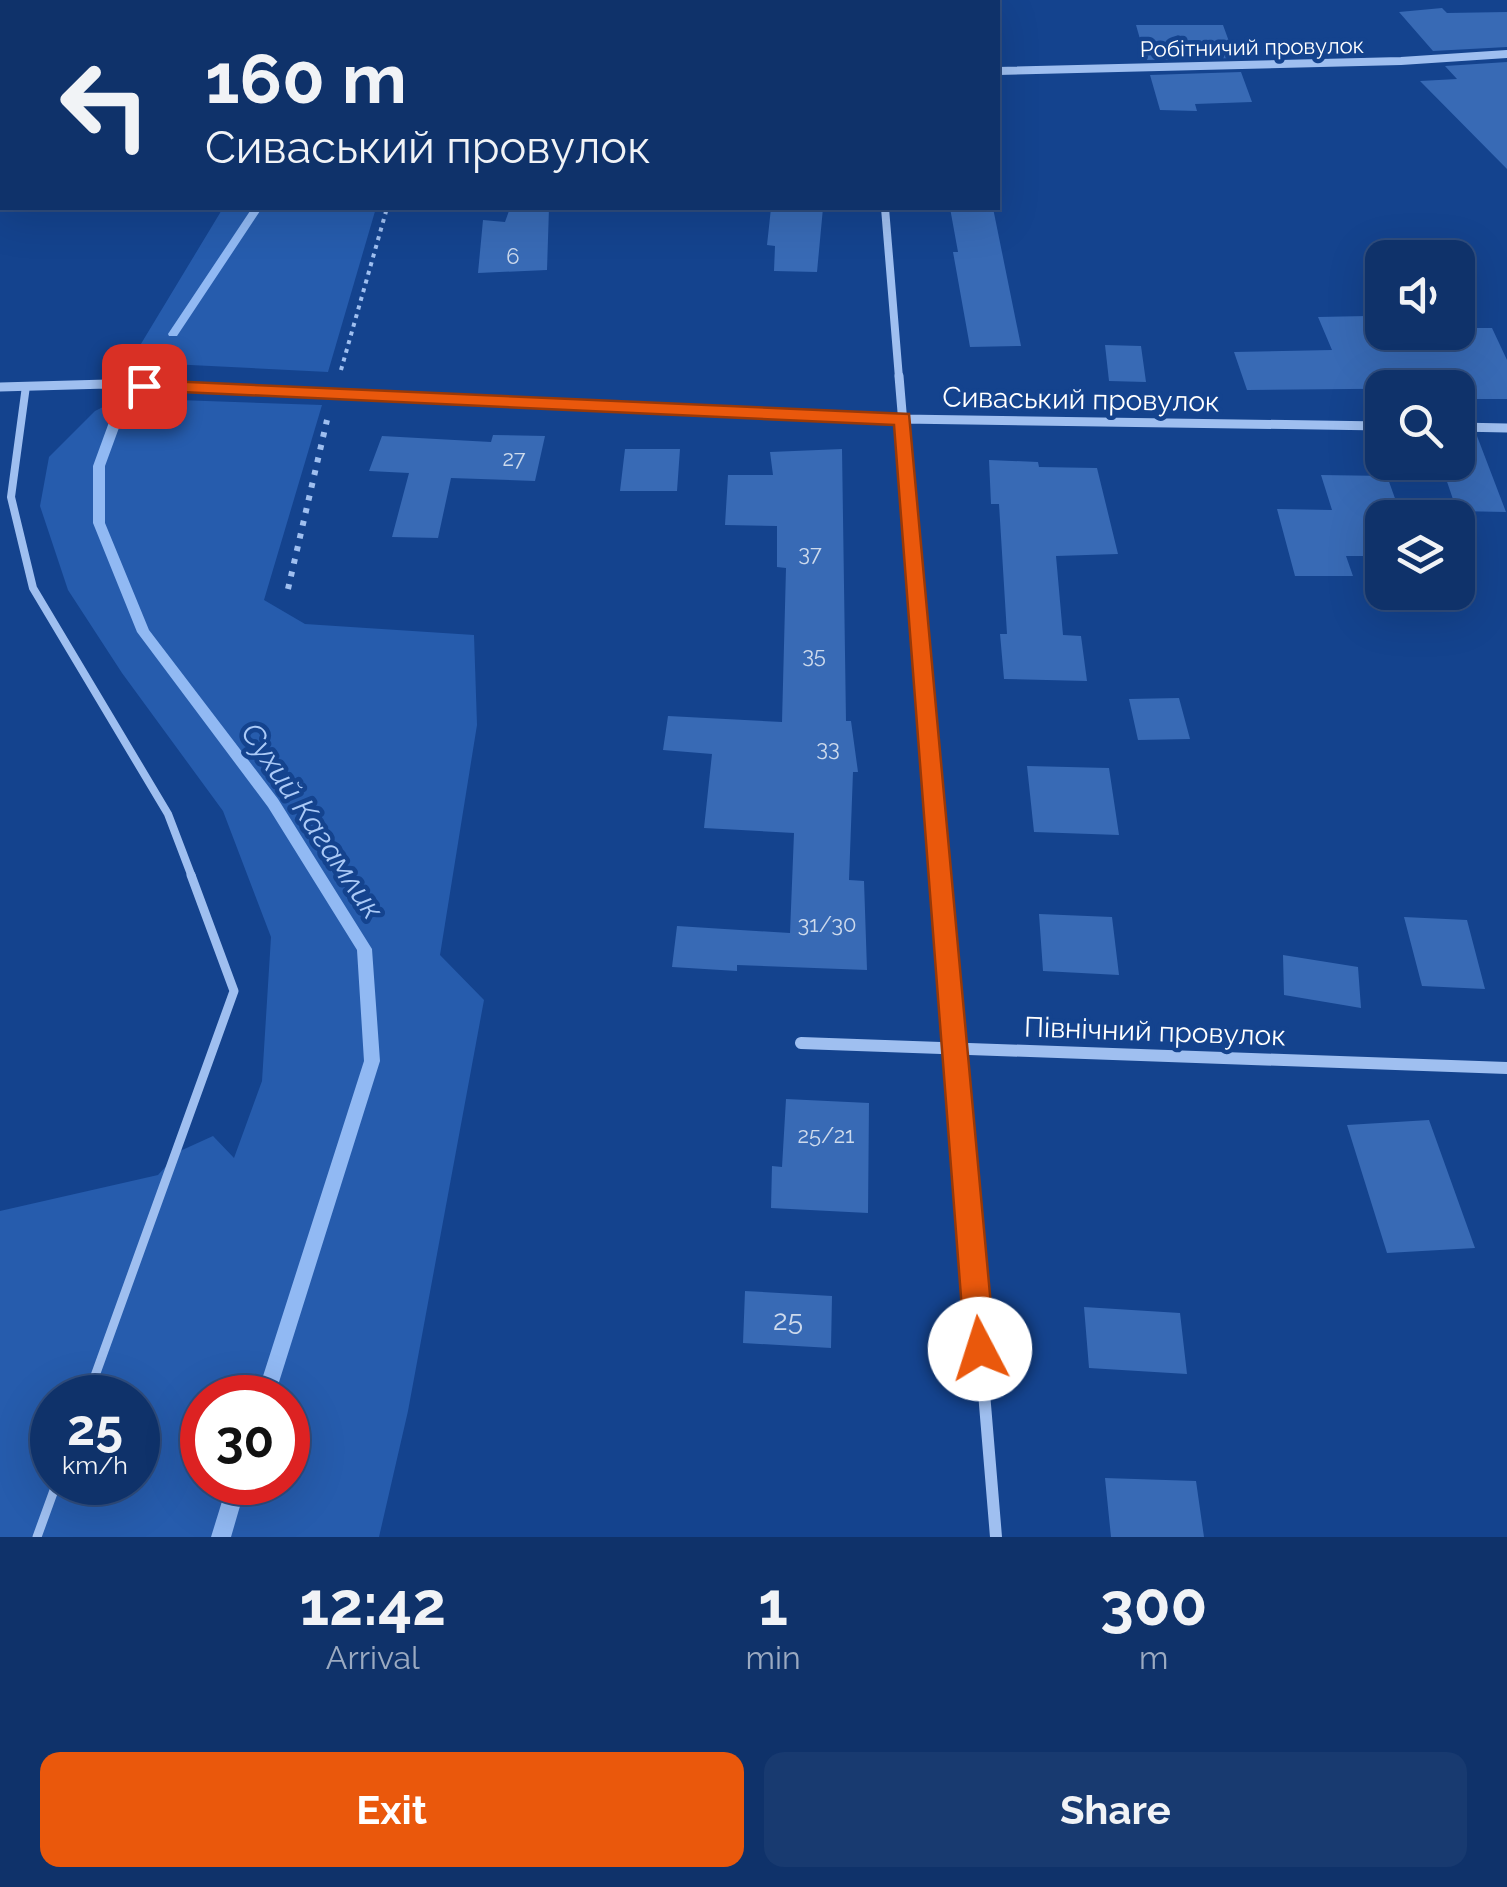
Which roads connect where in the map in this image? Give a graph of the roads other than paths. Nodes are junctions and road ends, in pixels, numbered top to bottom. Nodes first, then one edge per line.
1 (1507, 54) edge
2 (1000, 70) edge
3 (886, 210) edge
4 (26, 386) junction
5 (0, 387) edge
6 (903, 419) junction
7 (1365, 426) edge
8 (1475, 427) edge
9 (1507, 428) edge
10 (801, 1043) dead end
11 (955, 1049) junction
12 (1507, 1068) edge
13 (95, 1375) edge
14 (49, 1505) edge
15 (37, 1537) edge
16 (996, 1537) edge

1 - 2 street, Робітничий провулок
3 - 6 street
4 - 5 street, Сиваський провулок
4 - 6 street, Сиваський провулок
4 - 13 lane
6 - 7 street, Сиваський провулок
6 - 11 street
8 - 9 street
10 - 11 street, Північний провулок
11 - 12 street, Північний провулок
11 - 16 street
14 - 15 lane

